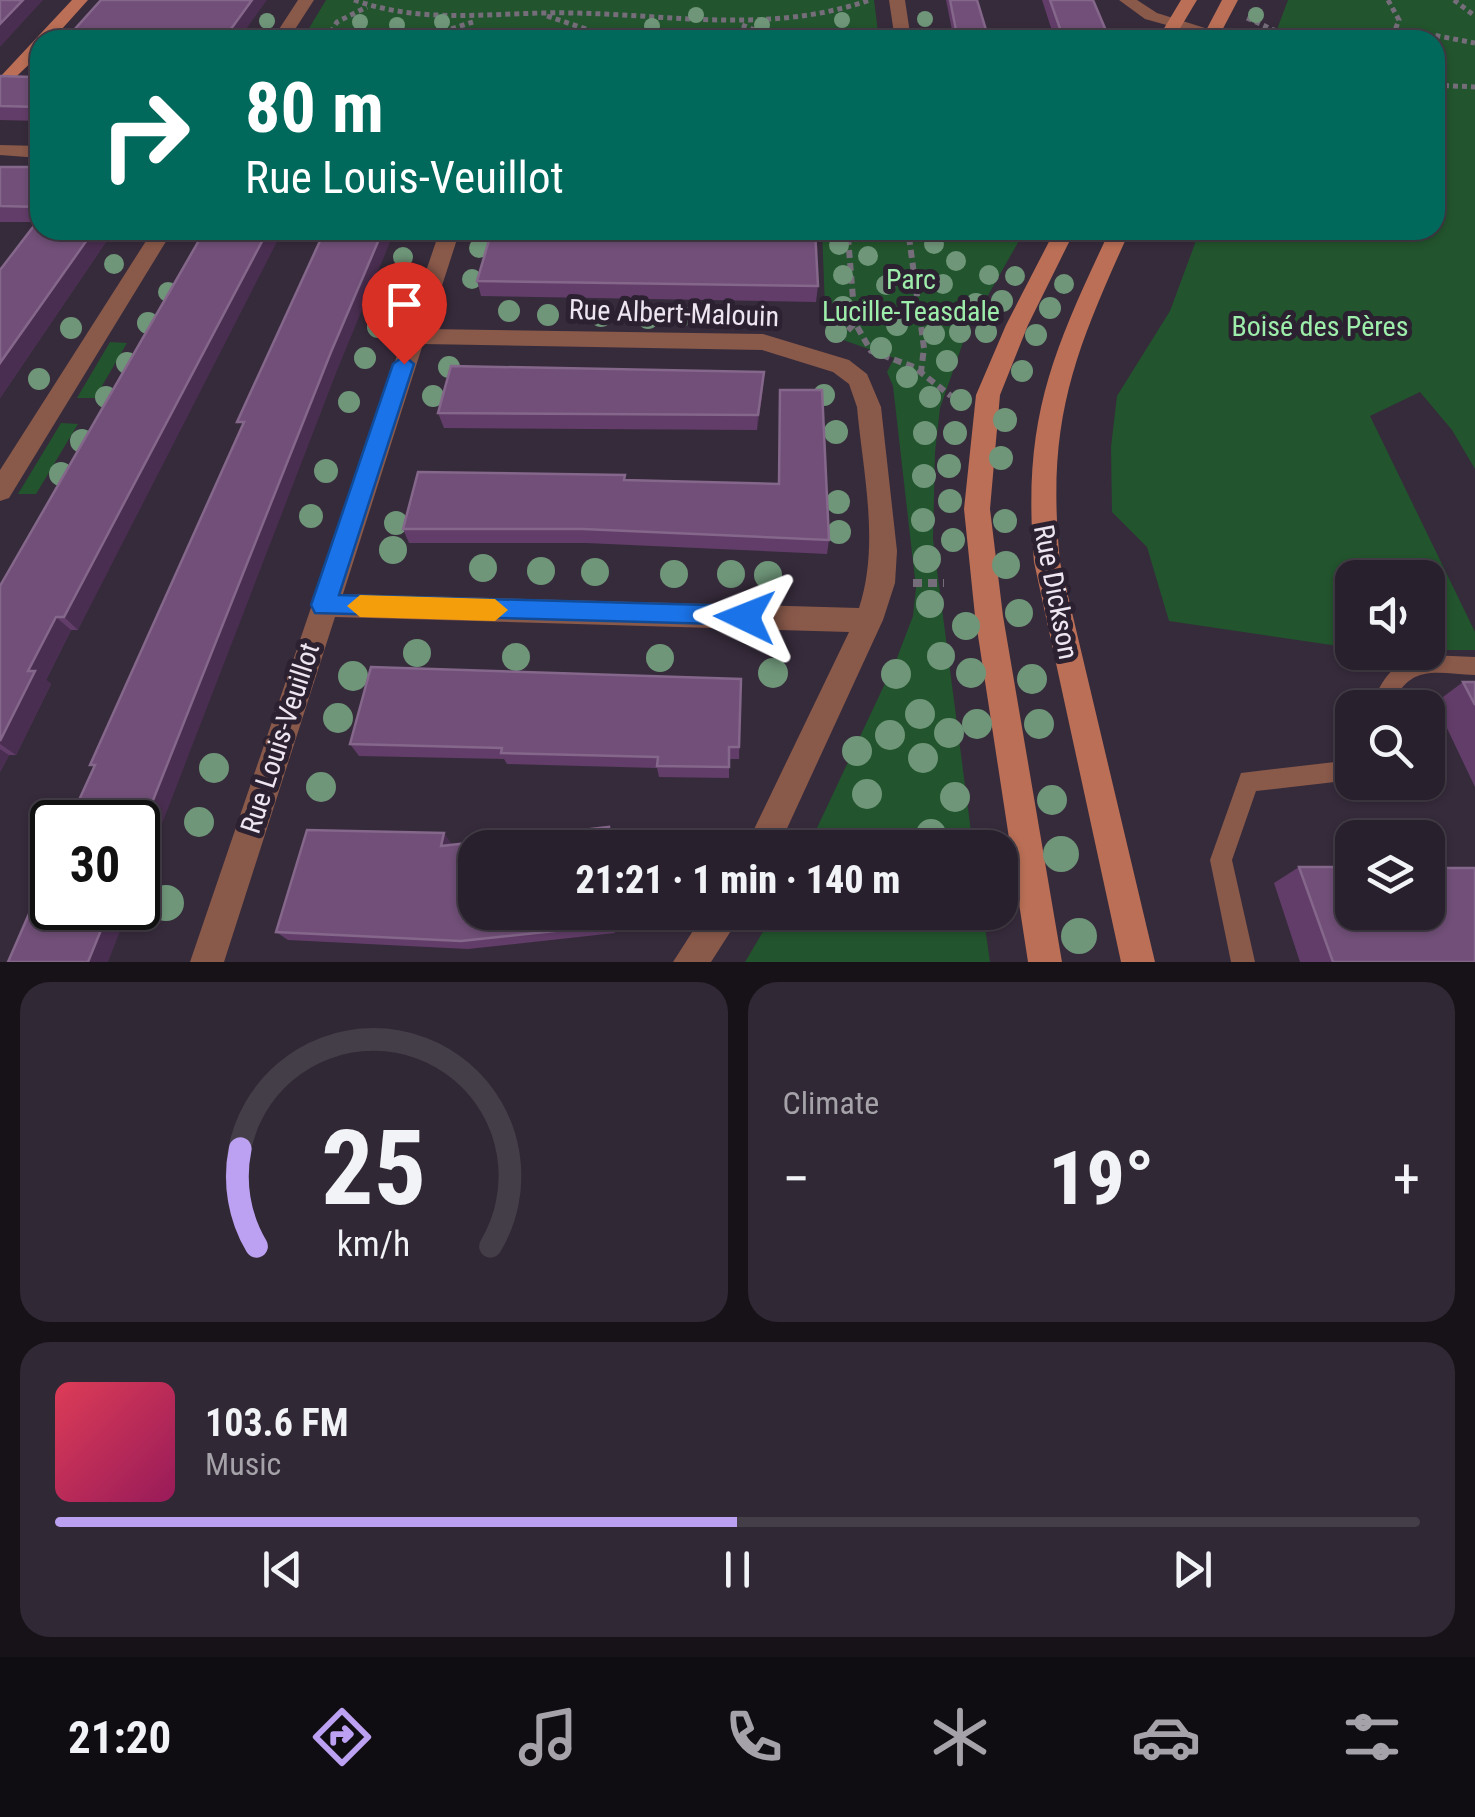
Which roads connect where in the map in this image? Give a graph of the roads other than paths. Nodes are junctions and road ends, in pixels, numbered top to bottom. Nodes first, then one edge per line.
1 (80, 0) edge
2 (306, 0) edge
3 (896, 0) edge
4 (1127, 0) edge
5 (1189, 0) edge
6 (1230, 0) edge
7 (1175, 24) junction
8 (53, 30) edge
9 (286, 30) edge
10 (901, 30) edge
11 (1172, 30) edge
12 (1193, 30) edge
13 (1214, 30) edge
14 (30, 55) edge
15 (0, 87) edge
16 (0, 150) edge
17 (30, 152) edge
18 (157, 240) edge
19 (447, 240) edge
20 (1060, 240) edge
21 (1109, 240) edge
22 (413, 336) junction
23 (0, 491) edge
24 (324, 605) junction
25 (869, 620) junction
26 (1475, 666) edge
27 (1386, 690) edge
28 (1335, 772) edge
29 (769, 830) edge
30 (713, 930) edge
31 (207, 962) edge
32 (690, 962) edge
33 (1045, 962) edge
34 (1138, 962) edge
35 (1243, 962) edge

1 - 8 main road
2 - 9 street
3 - 10 street
4 - 7 street
5 - 7 main road
6 - 13 main road
7 - 11 main road
7 - 12 street
14 - 15 main road
16 - 17 street
18 - 23 street
19 - 22 street, Rue Louis-Veuillot
20 - 33 main road
21 - 34 main road, Rue Dickson
22 - 24 street, Rue Louis-Veuillot
22 - 25 street, Rue Albert-Malouin
24 - 25 street
24 - 31 street, Rue Louis-Veuillot
25 - 29 street, Rue Albert-Malouin
26 - 27 lane
28 - 35 lane
30 - 32 street

